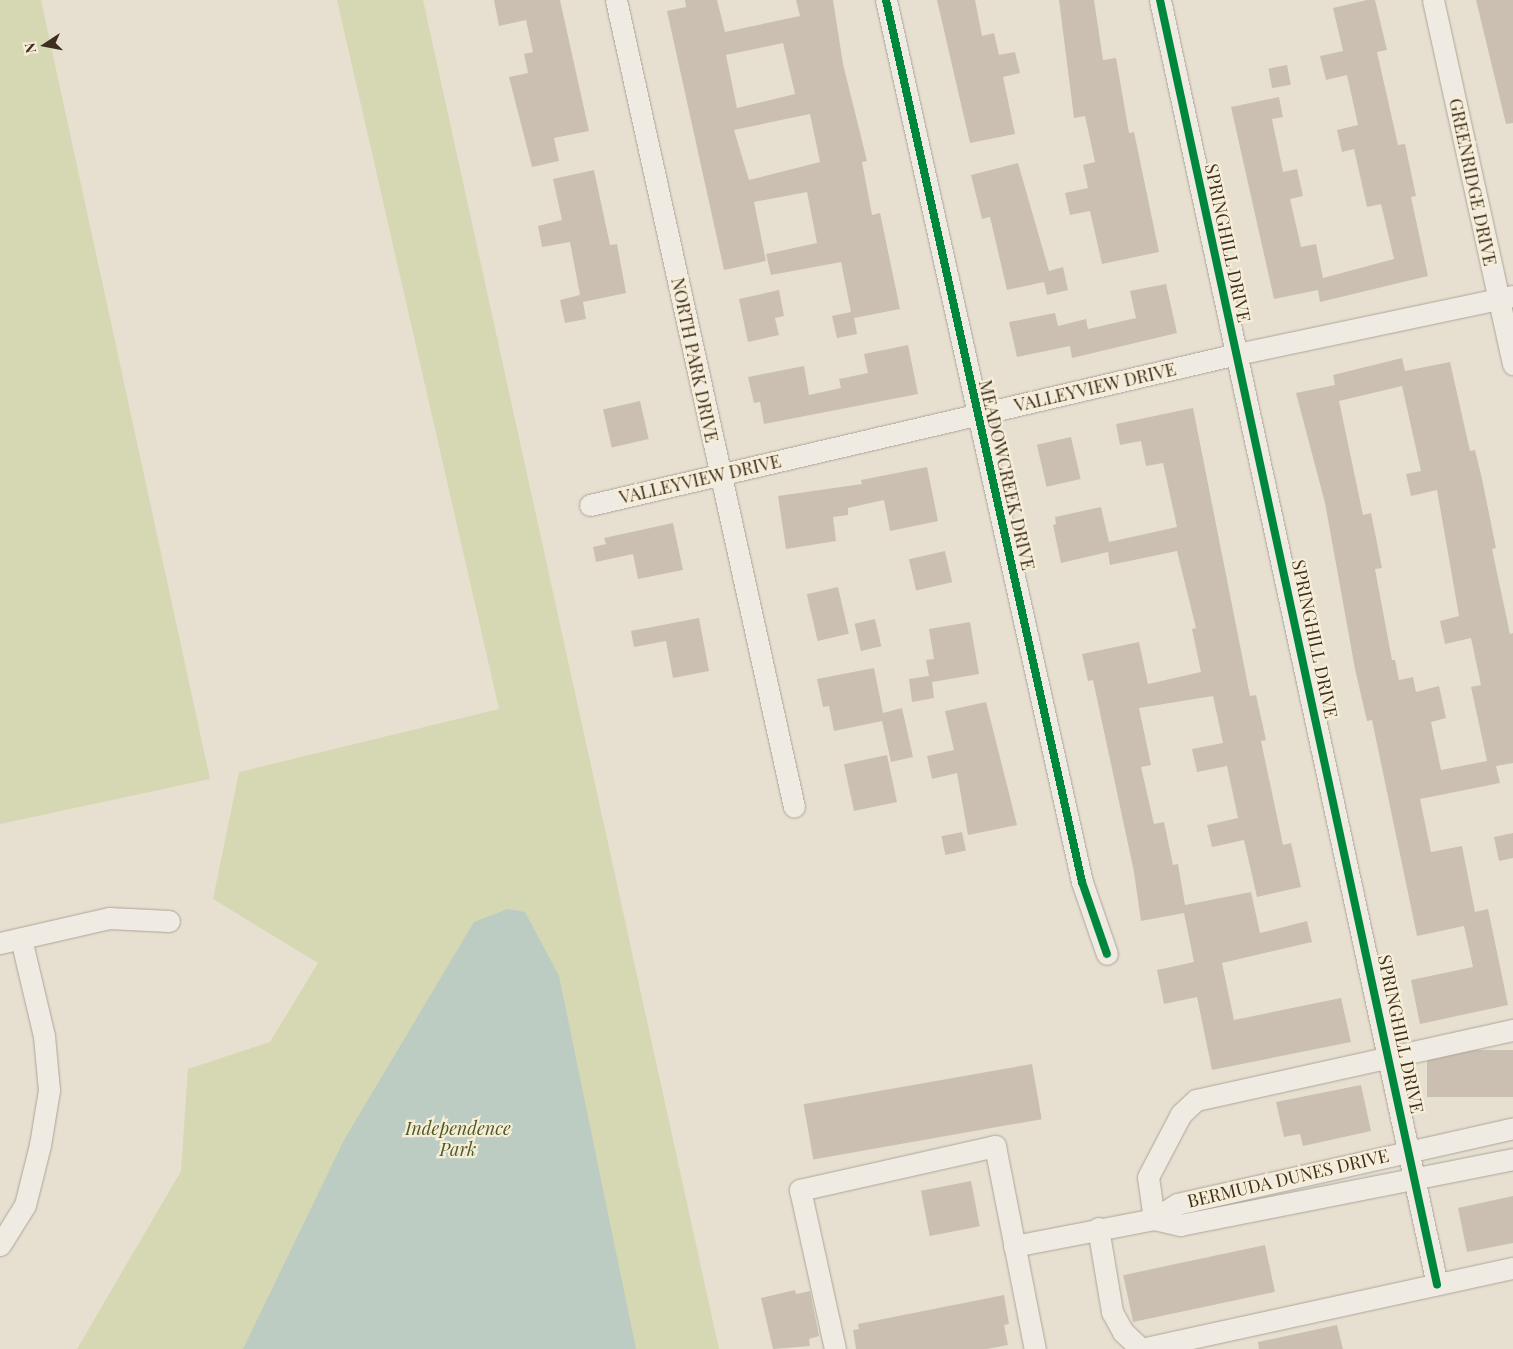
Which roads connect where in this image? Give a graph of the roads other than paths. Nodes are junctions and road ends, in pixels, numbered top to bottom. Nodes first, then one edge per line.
1 (616, 0) edge
2 (886, 0) edge
3 (1160, 0) edge
4 (1433, 0) edge
5 (1506, 298) edge
6 (1237, 354) junction
7 (1513, 364) edge
8 (978, 415) junction
9 (720, 475) junction
10 (590, 505) dead end
11 (794, 807) dead end
12 (169, 921) dead end
13 (10, 941) edge
14 (1107, 954) dead end
15 (1513, 1030) edge
16 (1391, 1056) junction
17 (1513, 1128) edge
18 (1410, 1149) junction
19 (1513, 1159) edge
20 (1417, 1178) junction
21 (1154, 1219) junction
22 (1098, 1228) junction
23 (0, 1245) edge
24 (1014, 1246) junction
25 (1513, 1268) edge
26 (1437, 1284) junction
27 (835, 1349) edge
28 (1035, 1349) edge
29 (1141, 1349) edge

1 - 9 street, NORTH PARK DRIVE
2 - 8 street, MEADOWCREEK DRIVE
3 - 6 street, SPRINGHILL DRIVE
4 - 5 street, GREENRIDGE DRIVE
5 - 6 street, VALLEYVIEW DRIVE
5 - 7 street, GREENRIDGE DRIVE
6 - 8 street, VALLEYVIEW DRIVE
6 - 16 street, SPRINGHILL DRIVE
8 - 9 street, VALLEYVIEW DRIVE
8 - 14 street, MEADOWCREEK DRIVE
9 - 10 street, VALLEYVIEW DRIVE
9 - 11 street, NORTH PARK DRIVE
12 - 13 street
13 - 23 street
15 - 16 street
16 - 18 street, SPRINGHILL DRIVE
16 - 21 street
17 - 18 street, BERMUDA DUNES DRIVE
18 - 20 street, SPRINGHILL DRIVE
18 - 21 street, BERMUDA DUNES DRIVE
19 - 20 street, BERMUDA DUNES DRIVE
20 - 21 street, BERMUDA DUNES DRIVE
20 - 26 street, SPRINGHILL DRIVE
21 - 22 street, BERMUDA DUNES DRIVE
22 - 24 street, BERMUDA DUNES DRIVE
22 - 29 street
24 - 27 street
24 - 28 street
25 - 26 street
26 - 29 street

